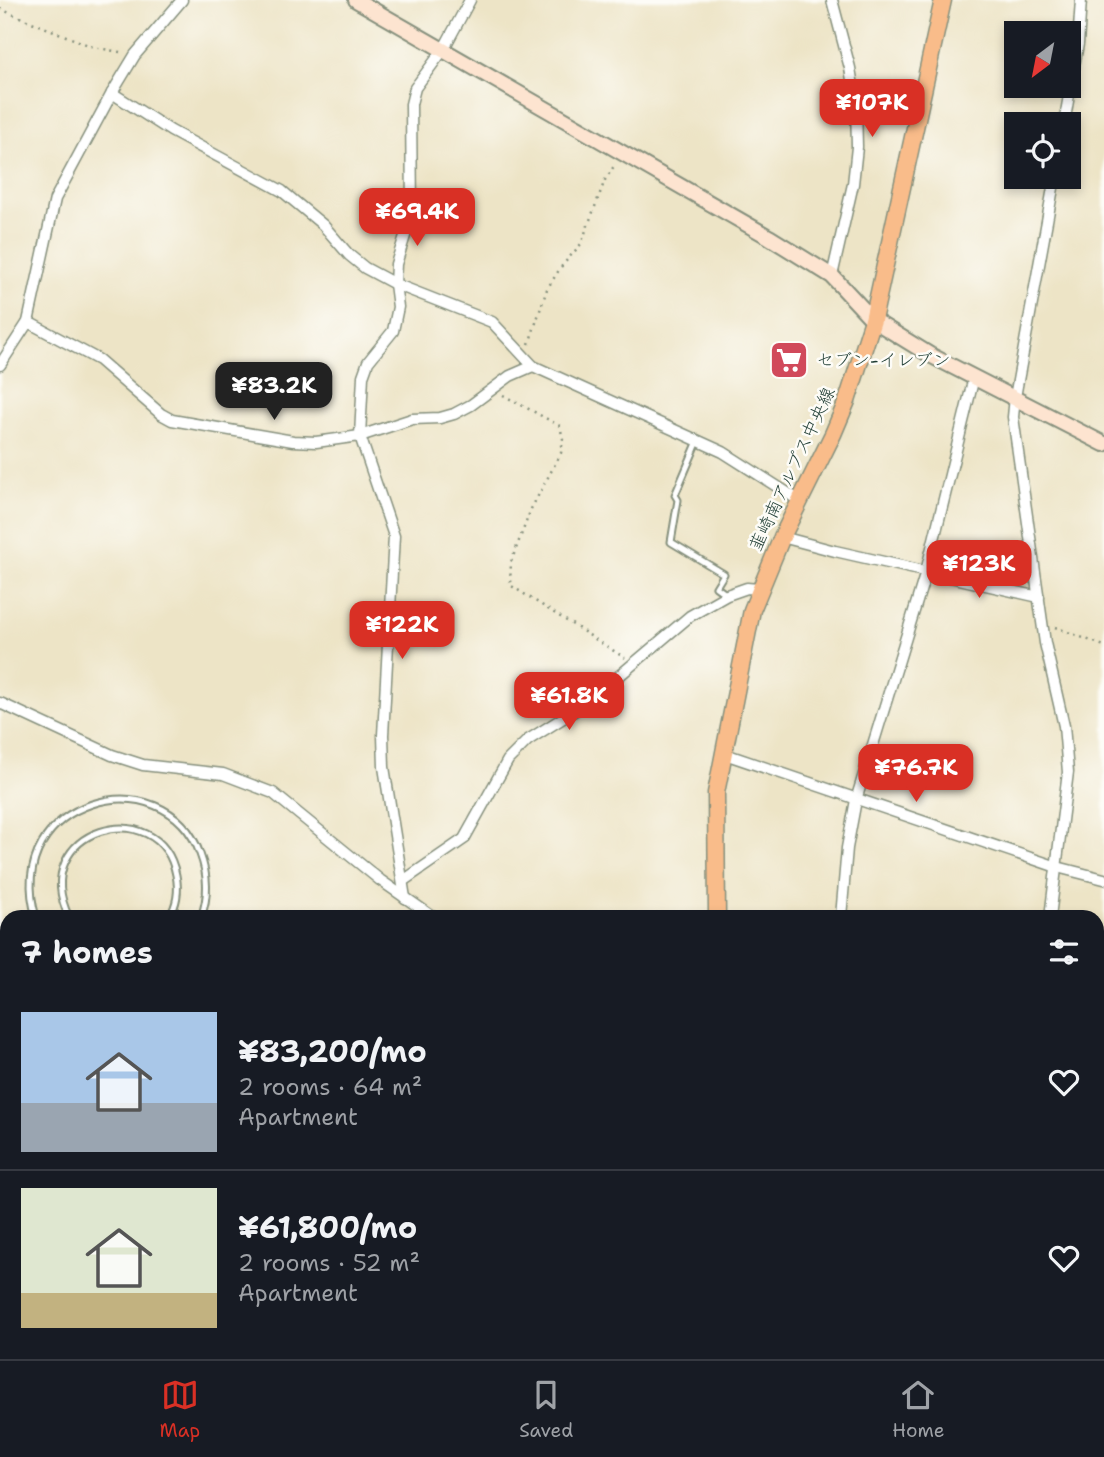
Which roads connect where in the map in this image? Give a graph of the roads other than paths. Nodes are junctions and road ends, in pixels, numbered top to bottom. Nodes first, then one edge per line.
1 (182, 0) edge
2 (356, 0) edge
3 (470, 0) edge
4 (832, 0) edge
5 (943, 0) edge
6 (1081, 0) edge
7 (443, 50) junction
8 (112, 93) junction
9 (1066, 112) edge
10 (1053, 189) edge
11 (832, 276) junction
12 (395, 284) junction
13 (873, 320) junction
14 (28, 322) junction
15 (0, 365) edge
16 (533, 366) junction
17 (974, 377) junction
18 (1015, 397) junction
19 (360, 436) junction
20 (698, 441) junction
21 (1104, 444) edge
22 (800, 501) junction
23 (782, 537) junction
24 (926, 572) junction
25 (758, 589) junction
26 (727, 595) junction
27 (1039, 597) junction
28 (0, 703) edge
29 (722, 753) junction
30 (856, 800) junction
31 (1057, 867) junction
32 (1104, 879) edge
33 (403, 881) junction
34 (405, 898) junction
35 (34, 910) edge
36 (66, 910) edge
37 (172, 910) edge
38 (202, 910) edge
39 (423, 910) edge
40 (717, 910) edge
41 (842, 910) edge
42 (1051, 910) edge

1 - 8 street
2 - 7 street
3 - 7 street
4 - 11 street
5 - 13 main road, 韮崎南アルプス中央線
6 - 9 street
7 - 11 street
7 - 12 street
8 - 12 street
8 - 14 street
10 - 18 street
11 - 13 street
12 - 16 street
12 - 19 street
13 - 17 street
13 - 22 main road, 韮崎南アルプス中央線
14 - 15 street
14 - 19 street
16 - 19 street
16 - 20 street
17 - 18 street
17 - 24 street
18 - 21 street
18 - 27 street
19 - 33 street
20 - 22 street
20 - 26 lane
22 - 23 main road, 韮崎南アルプス中央線
23 - 24 street
23 - 25 main road, 韮崎南アルプス中央線
24 - 27 street
24 - 30 street
25 - 26 street
25 - 29 main road, 韮崎南アルプス中央線
26 - 33 street
27 - 31 street
28 - 34 street
29 - 30 street
29 - 40 main road, 韮崎南アルプス中央線
30 - 31 street
30 - 41 street
31 - 32 street
31 - 42 street
33 - 34 street
34 - 39 street
35 - 38 lane
36 - 37 lane

